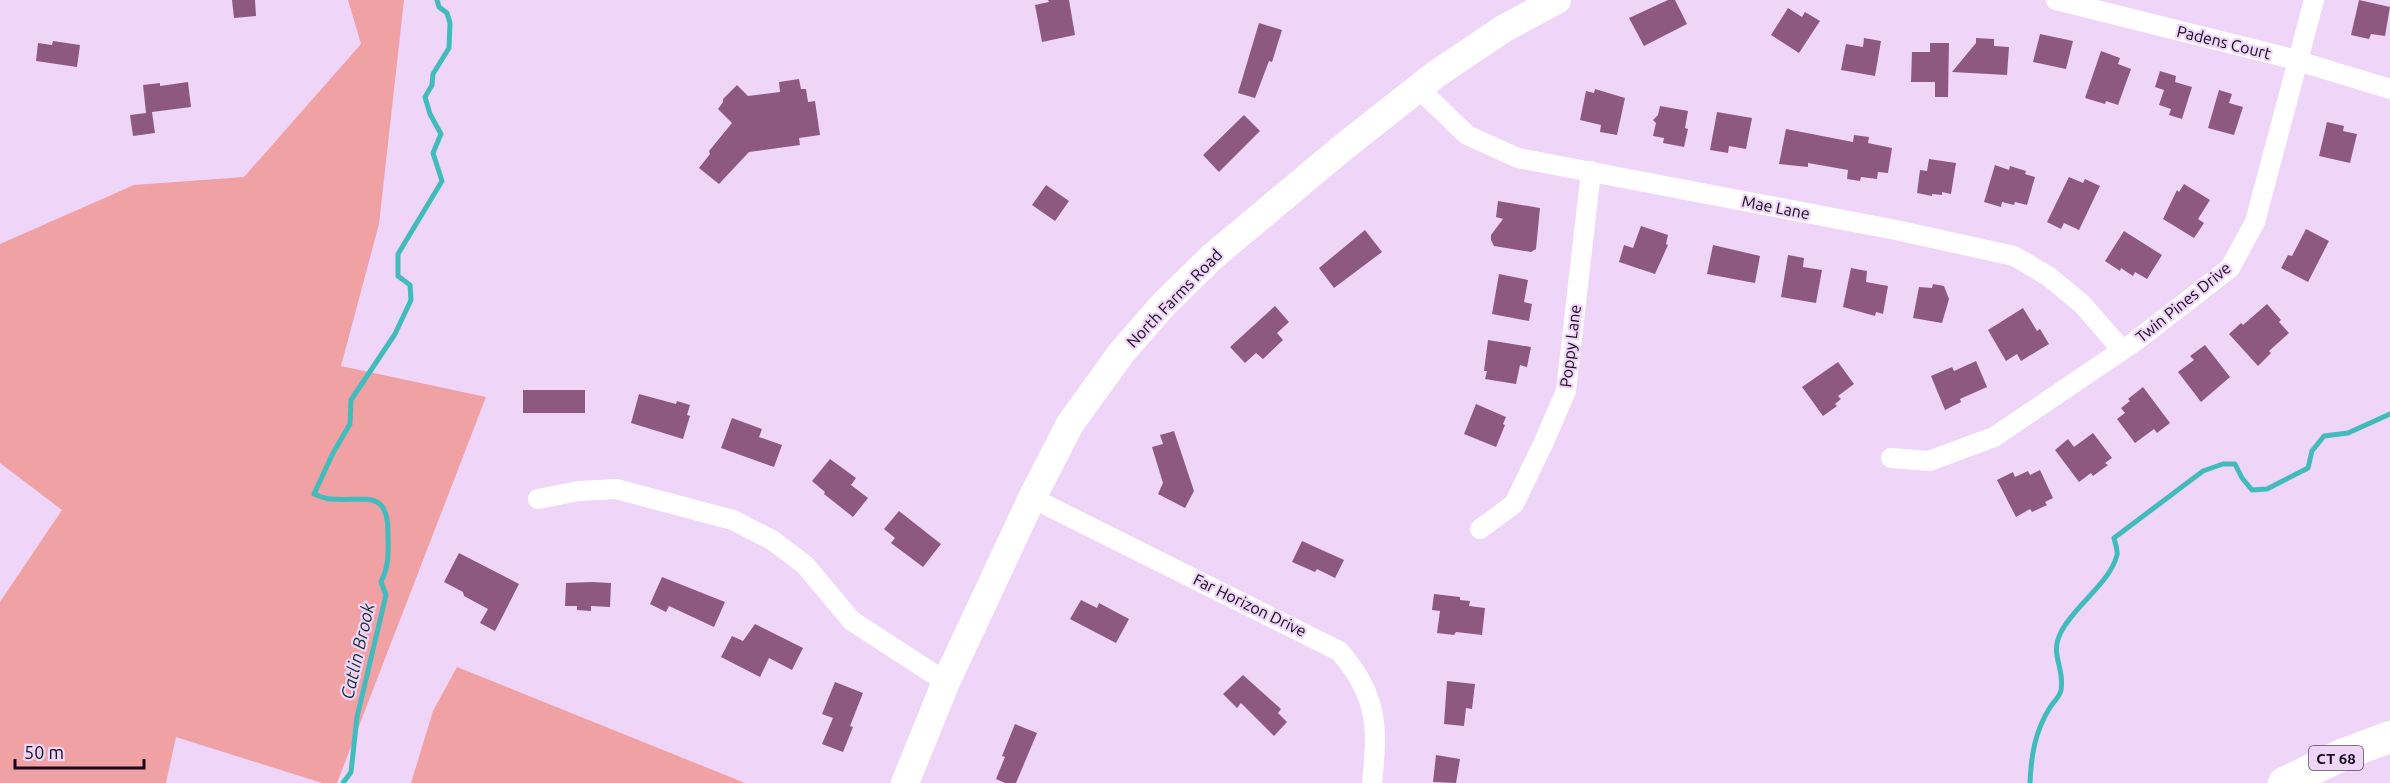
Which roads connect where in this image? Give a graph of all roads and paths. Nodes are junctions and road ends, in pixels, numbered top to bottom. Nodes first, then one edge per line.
1 (1557, 0) edge
2 (2056, 0) edge
3 (2314, 0) edge
4 (2297, 61) junction
5 (1418, 88) junction
6 (2390, 89) edge
7 (1590, 171) junction
8 (2122, 350) junction
9 (1892, 458) dead end
10 (1032, 498) junction
11 (538, 499) dead end
12 (1480, 529) dead end
13 (946, 682) junction
14 (2390, 737) edge
15 (904, 783) edge
16 (1372, 783) edge
17 (2284, 783) edge

1 - 5 main road, North Farms Road
2 - 4 street, Padens Court
3 - 4 street, Twin Pines Drive
4 - 6 street, Padens Court
4 - 8 street, Twin Pines Drive
5 - 7 street, Mae Lane
5 - 10 main road, North Farms Road
7 - 8 street, Mae Lane
7 - 12 street, Poppy Lane
8 - 9 street, Twin Pines Drive
10 - 13 main road, North Farms Road
10 - 16 street, Far Horizon Drive
11 - 13 street
13 - 15 main road, North Farms Road
14 - 17 main road, CT 68

